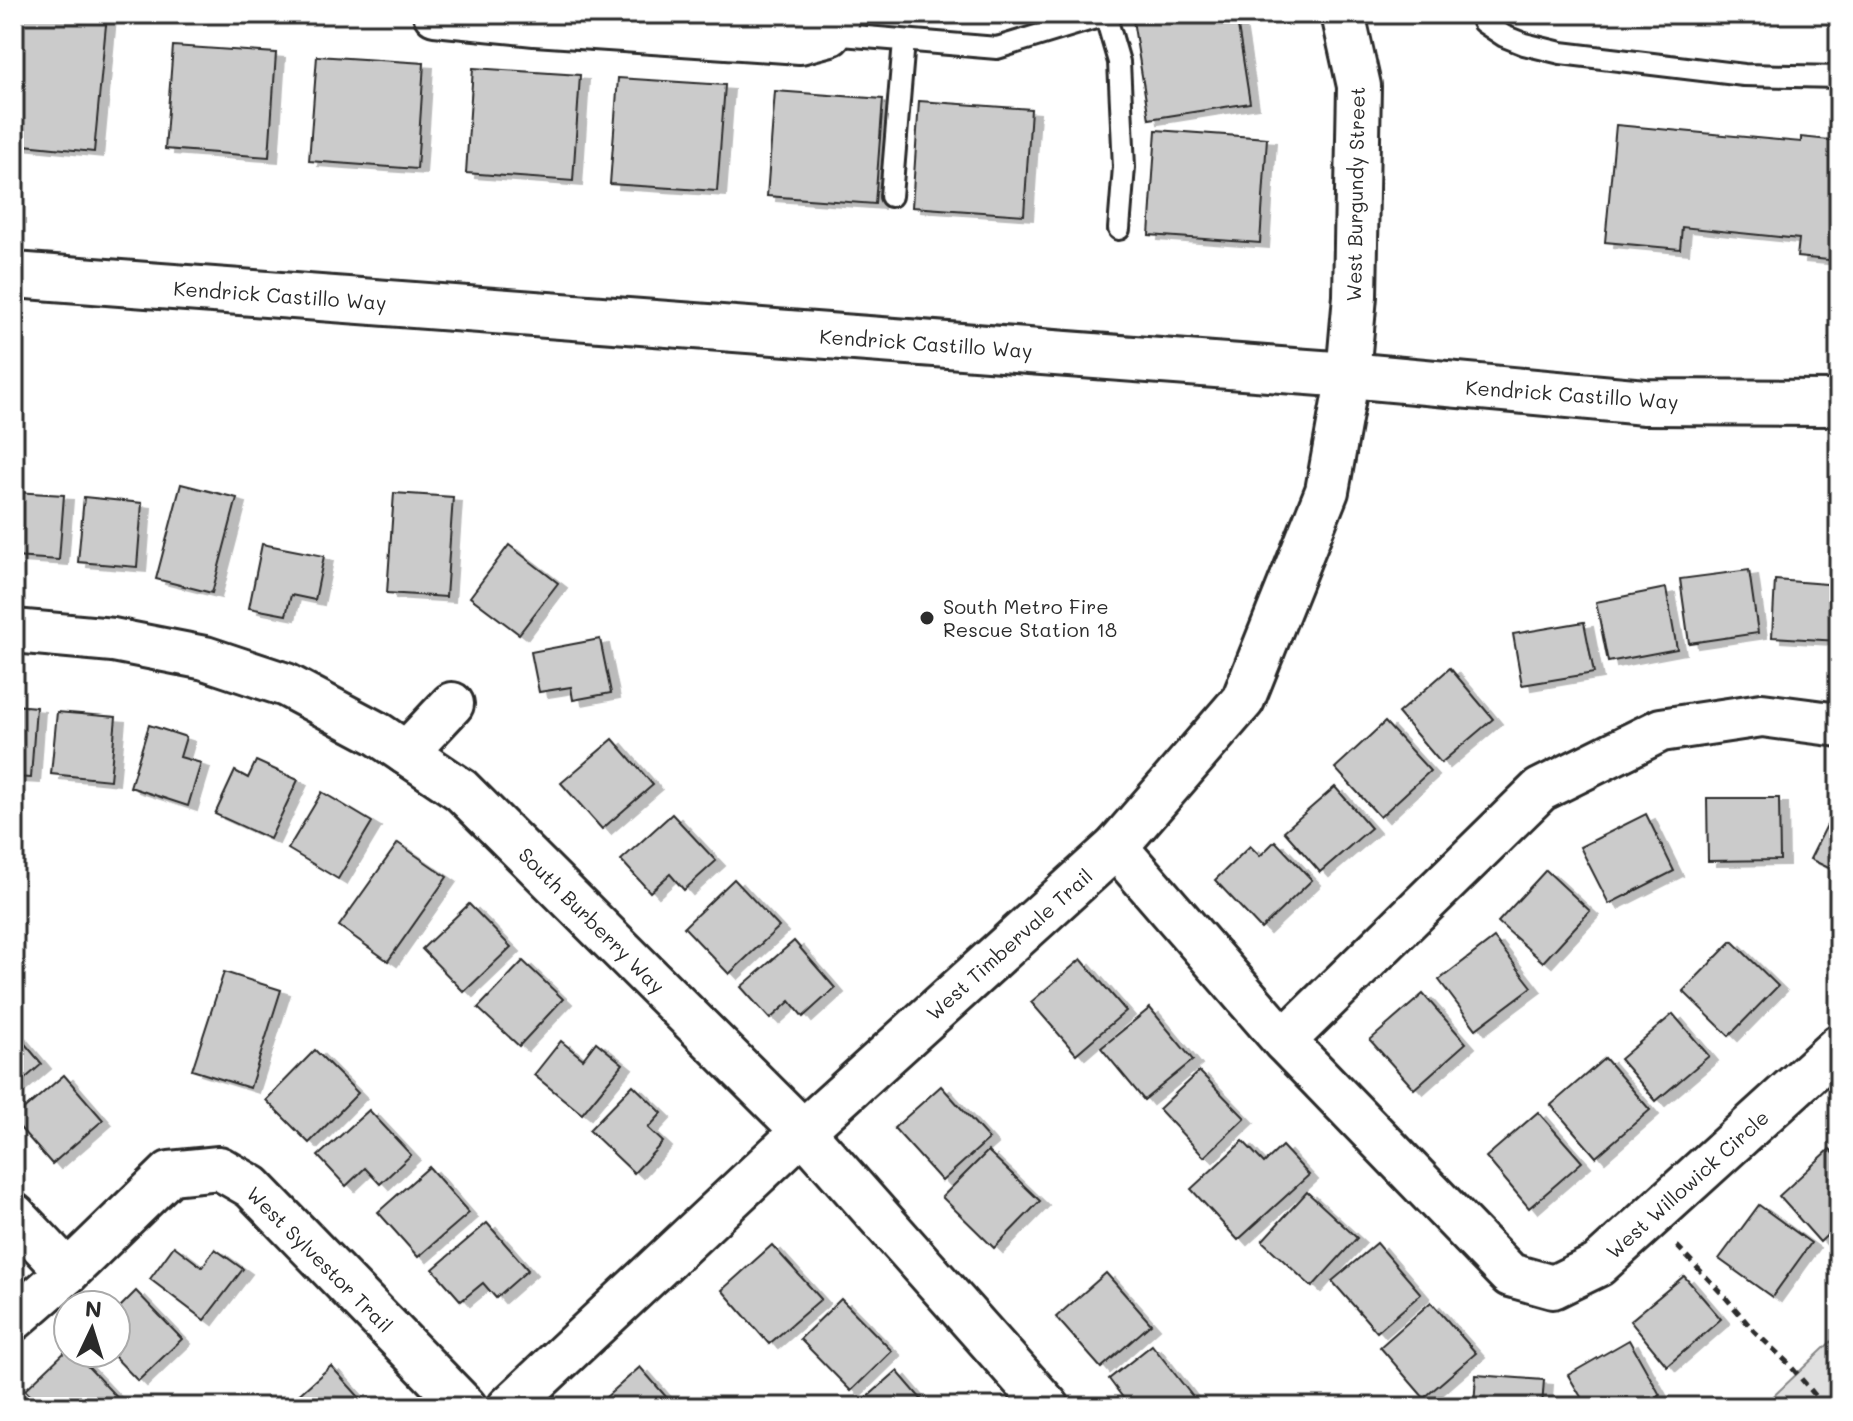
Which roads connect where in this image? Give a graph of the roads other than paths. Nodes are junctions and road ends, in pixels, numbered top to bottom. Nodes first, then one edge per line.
1 (435, 14) edge
2 (1105, 14) edge
3 (1343, 14) edge
4 (1480, 14) edge
5 (535, 19) edge
6 (835, 24) edge
7 (904, 41) junction
8 (1839, 77) edge
9 (891, 196) dead end
10 (1119, 229) dead end
11 (14, 275) edge
12 (1348, 375) junction
13 (1839, 403) edge
14 (14, 631) edge
15 (452, 704) dead end
16 (1839, 725) edge
17 (406, 753) junction
18 (1116, 847) junction
19 (1284, 1041) junction
20 (1839, 1046) edge
21 (803, 1131) junction
22 (14, 1215) edge
23 (68, 1272) junction
24 (14, 1319) edge
25 (465, 1407) edge
26 (509, 1407) edge
27 (1048, 1407) edge

1 - 5 street
2 - 7 lane
2 - 10 lane
3 - 12 street, West Burgundy Street
4 - 8 lane
5 - 6 street
6 - 7 lane
7 - 9 lane
11 - 12 main road, Kendrick Castillo Way
12 - 13 main road, Kendrick Castillo Way
12 - 18 street, West Timbervale Trail
14 - 17 street, South Burberry Way
15 - 17 street
16 - 19 street
17 - 21 street, South Burberry Way
18 - 19 street, West Willowick Circle
18 - 21 street, West Timbervale Trail
19 - 20 street, West Willowick Circle
21 - 26 street, West Timbervale Trail
21 - 27 street, South Burberry Way
22 - 23 street
23 - 24 street, West Sylvestor Trail
23 - 25 street, West Sylvestor Trail

